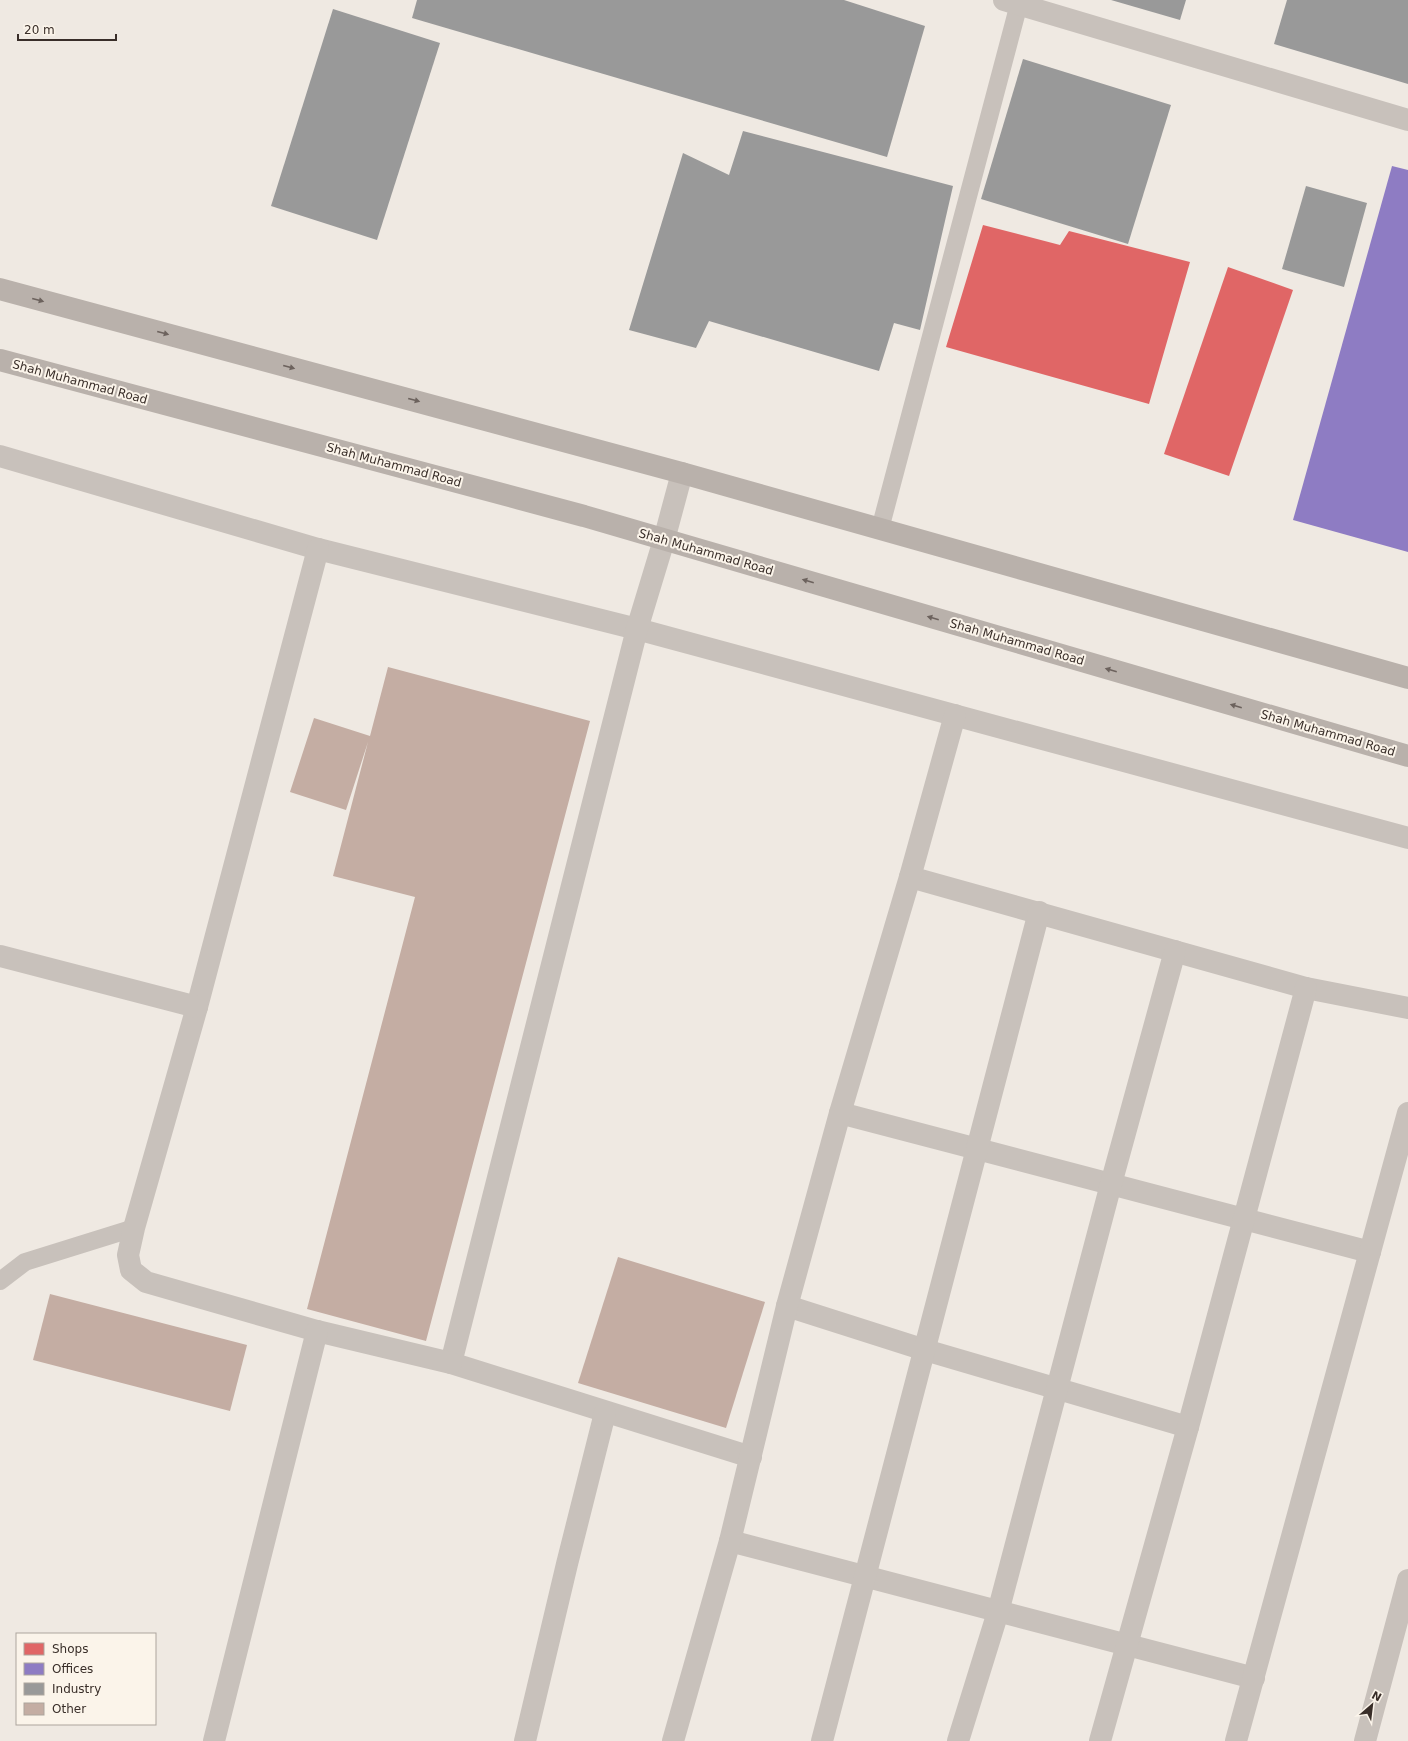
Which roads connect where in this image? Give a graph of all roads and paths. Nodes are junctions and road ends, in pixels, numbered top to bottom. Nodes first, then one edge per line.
1 (1014, 1) edge
2 (1408, 120) edge
3 (0, 289) edge
4 (0, 360) edge
5 (0, 456) edge
6 (682, 473) junction
7 (880, 529) junction
8 (664, 540) junction
9 (318, 549) junction
10 (637, 629) junction
11 (1408, 678) edge
12 (954, 715) junction
13 (1408, 756) edge
14 (1408, 838) edge
15 (910, 877) junction
16 (1039, 912) junction
17 (1176, 951) junction
18 (0, 956) edge
19 (1306, 988) junction
20 (197, 1007) junction
21 (1408, 1008) edge
22 (840, 1112) junction
23 (1408, 1113) edge
24 (976, 1148) junction
25 (1111, 1184) junction
26 (1243, 1219) junction
27 (134, 1228) junction
28 (1370, 1252) junction
29 (0, 1281) edge
30 (787, 1306) junction
31 (317, 1331) junction
32 (925, 1350) junction
33 (451, 1363) junction
34 (1056, 1388) junction
35 (605, 1413) junction
36 (1188, 1427) junction
37 (751, 1457) junction
38 (730, 1541) junction
39 (865, 1577) junction
40 (1408, 1580) edge
41 (998, 1612) junction
42 (1127, 1645) junction
43 (1254, 1678) junction
44 (214, 1741) edge
45 (525, 1741) edge
46 (673, 1741) edge
47 (822, 1741) edge
48 (958, 1741) edge
49 (1100, 1741) edge
50 (1236, 1741) edge
51 (1365, 1741) edge

1 - 2 street
1 - 7 lane
3 -> 6 street
4 - 8 street, Shah Muhammad Road
5 - 9 street
6 - 7 street
6 - 8 street
7 - 11 street
8 - 10 street
13 -> 8 street, Shah Muhammad Road
9 - 10 street
9 - 20 street
10 - 12 street
10 - 33 street
12 - 14 street
12 - 15 street
15 - 16 street
15 - 22 street
16 - 17 street
16 - 24 street
17 - 19 street
17 - 25 street
18 - 20 street
19 - 21 street
19 - 26 street
20 - 27 street
22 - 24 street
22 - 30 street
23 - 28 street
24 - 25 street
24 - 32 street
25 - 26 street
25 - 34 street
26 - 28 street
26 - 36 street
27 - 29 lane
27 - 31 street
28 - 43 street
30 - 32 street
30 - 37 street
31 - 33 street
31 - 44 street
32 - 34 street
32 - 39 street
33 - 35 street
34 - 36 street
34 - 41 street
35 - 37 street
35 - 45 street
36 - 42 street
37 - 38 street
38 - 39 street
38 - 46 street
39 - 41 street
39 - 47 street
40 - 51 street
41 - 42 street
41 - 48 street
42 - 43 street
42 - 49 street
43 - 50 street

